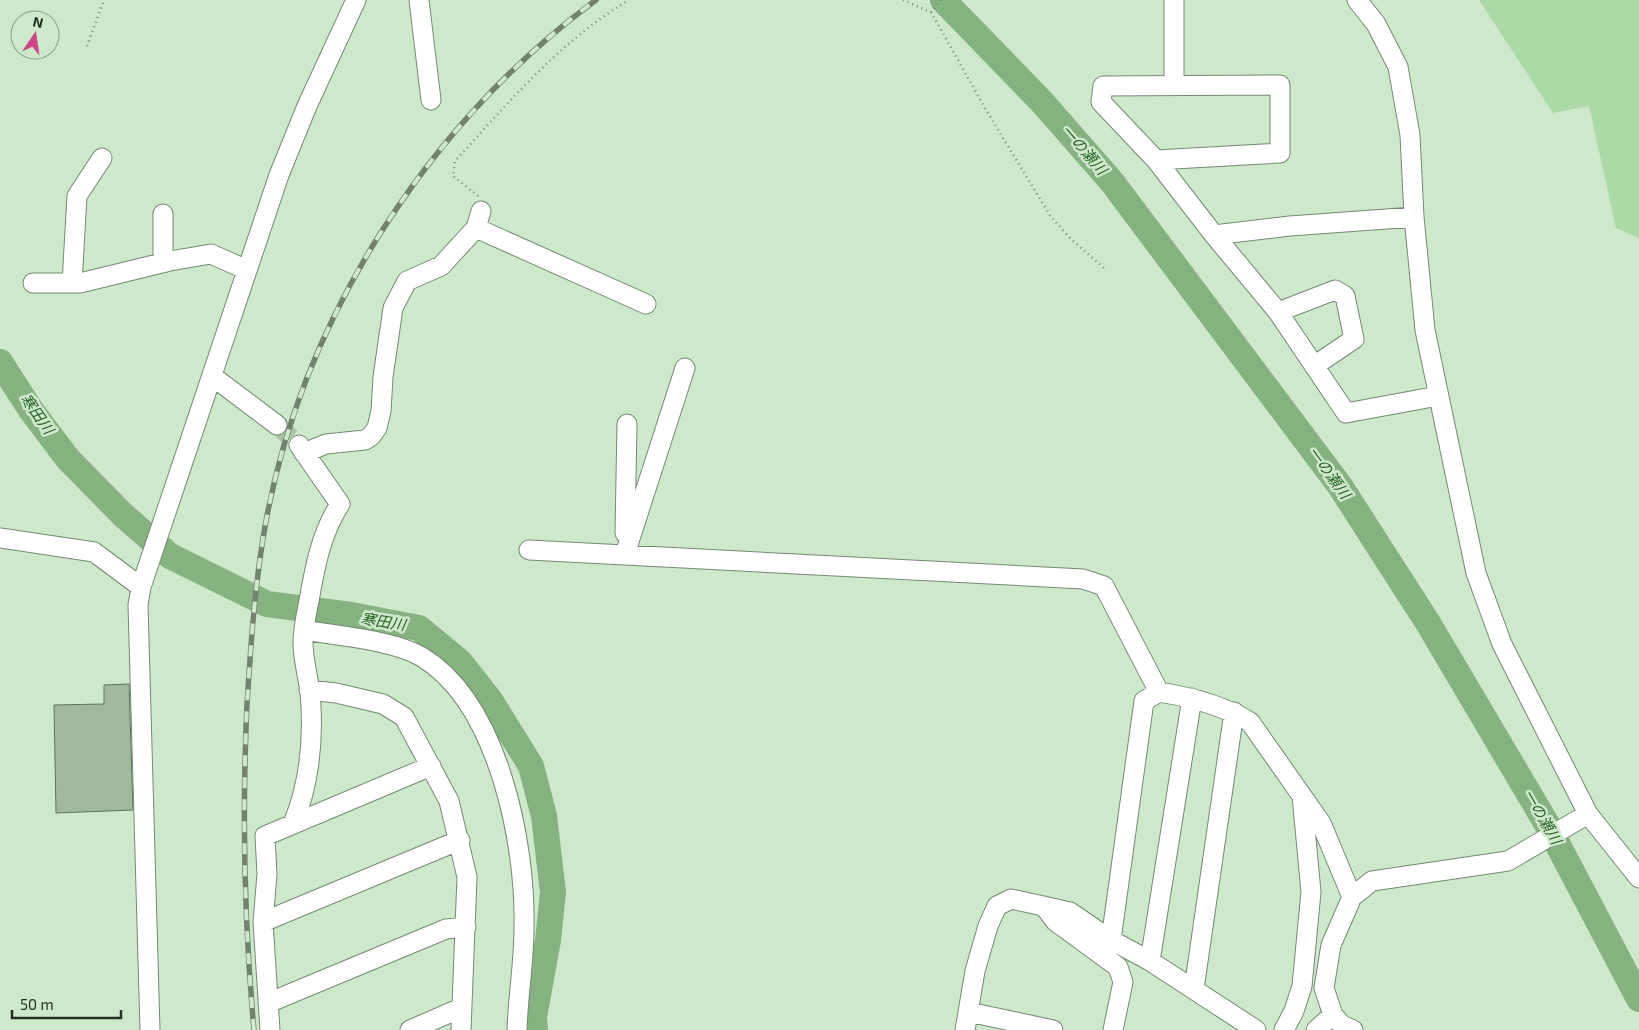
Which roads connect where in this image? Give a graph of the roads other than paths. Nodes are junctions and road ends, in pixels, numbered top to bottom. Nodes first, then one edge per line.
1 (356, 0) edge
2 (419, 0) edge
3 (1174, 0) edge
4 (1356, 0) edge
5 (1174, 84) junction
6 (431, 100) dead end
7 (102, 158) dead end
8 (1156, 160) junction
9 (163, 214) dead end
10 (1414, 217) junction
11 (1214, 235) junction
12 (163, 263) junction
13 (247, 270) junction
14 (33, 283) dead end
15 (72, 283) junction
16 (646, 304) dead end
17 (1278, 312) junction
18 (1314, 366) junction
19 (685, 368) dead end
20 (212, 376) junction
21 (1438, 396) junction
22 (627, 424) dead end
23 (277, 425) tunnel mouth
24 (0, 538) edge
25 (529, 550) dead end
26 (625, 554) junction
27 (142, 583) junction
28 (304, 630) junction
29 (310, 690) junction
30 (1158, 692) junction
31 (1192, 698) junction
32 (1234, 712) junction
33 (430, 766) junction
34 (1302, 794) junction
35 (1581, 818) junction
36 (294, 824) junction
37 (460, 840) junction
38 (1639, 878) edge
39 (1352, 897) junction
40 (1044, 906) junction
41 (263, 922) junction
42 (466, 927) junction
43 (1111, 940) junction
44 (1150, 961) junction
45 (1194, 989) junction
46 (268, 1003) junction
47 (461, 1008) junction
48 (969, 1012) junction
49 (1333, 1015) junction
50 (150, 1030) edge
51 (270, 1030) edge
52 (410, 1030) edge
53 (461, 1030) edge
54 (517, 1030) edge
55 (965, 1030) edge
56 (1053, 1030) edge
57 (1113, 1030) edge
58 (1256, 1030) edge
59 (1284, 1030) edge
60 (1316, 1030) edge
61 (1353, 1030) edge

1 - 13 street
2 - 6 street
3 - 5 street
4 - 10 street
5 - 8 street
5 - 8 street
7 - 15 street
8 - 11 street
9 - 12 street
10 - 11 street
10 - 21 street
11 - 17 street
12 - 13 street
12 - 15 street
13 - 20 street
14 - 15 street
16 - 28 street
17 - 18 street
17 - 18 street
18 - 21 street
19 - 26 street
20 - 23 street
20 - 27 street
21 - 35 street
22 - 26 street
24 - 27 street
25 - 26 street
26 - 30 street
27 - 50 street
28 - 29 street
28 - 54 street
29 - 33 street
29 - 36 street
30 - 31 street
30 - 43 street
31 - 32 street
31 - 44 street
32 - 34 street
32 - 45 street
33 - 36 street
33 - 37 street
34 - 39 street
34 - 59 street
35 - 38 street
35 - 39 street
36 - 41 street
37 - 41 street
37 - 42 street
39 - 49 street
40 - 43 street
40 - 48 street
40 - 57 street
41 - 46 street
42 - 46 street
42 - 47 street
43 - 44 street
44 - 45 street
45 - 58 street
46 - 51 street
47 - 52 street
47 - 53 street
48 - 55 street
48 - 56 street
49 - 60 street
49 - 61 street

